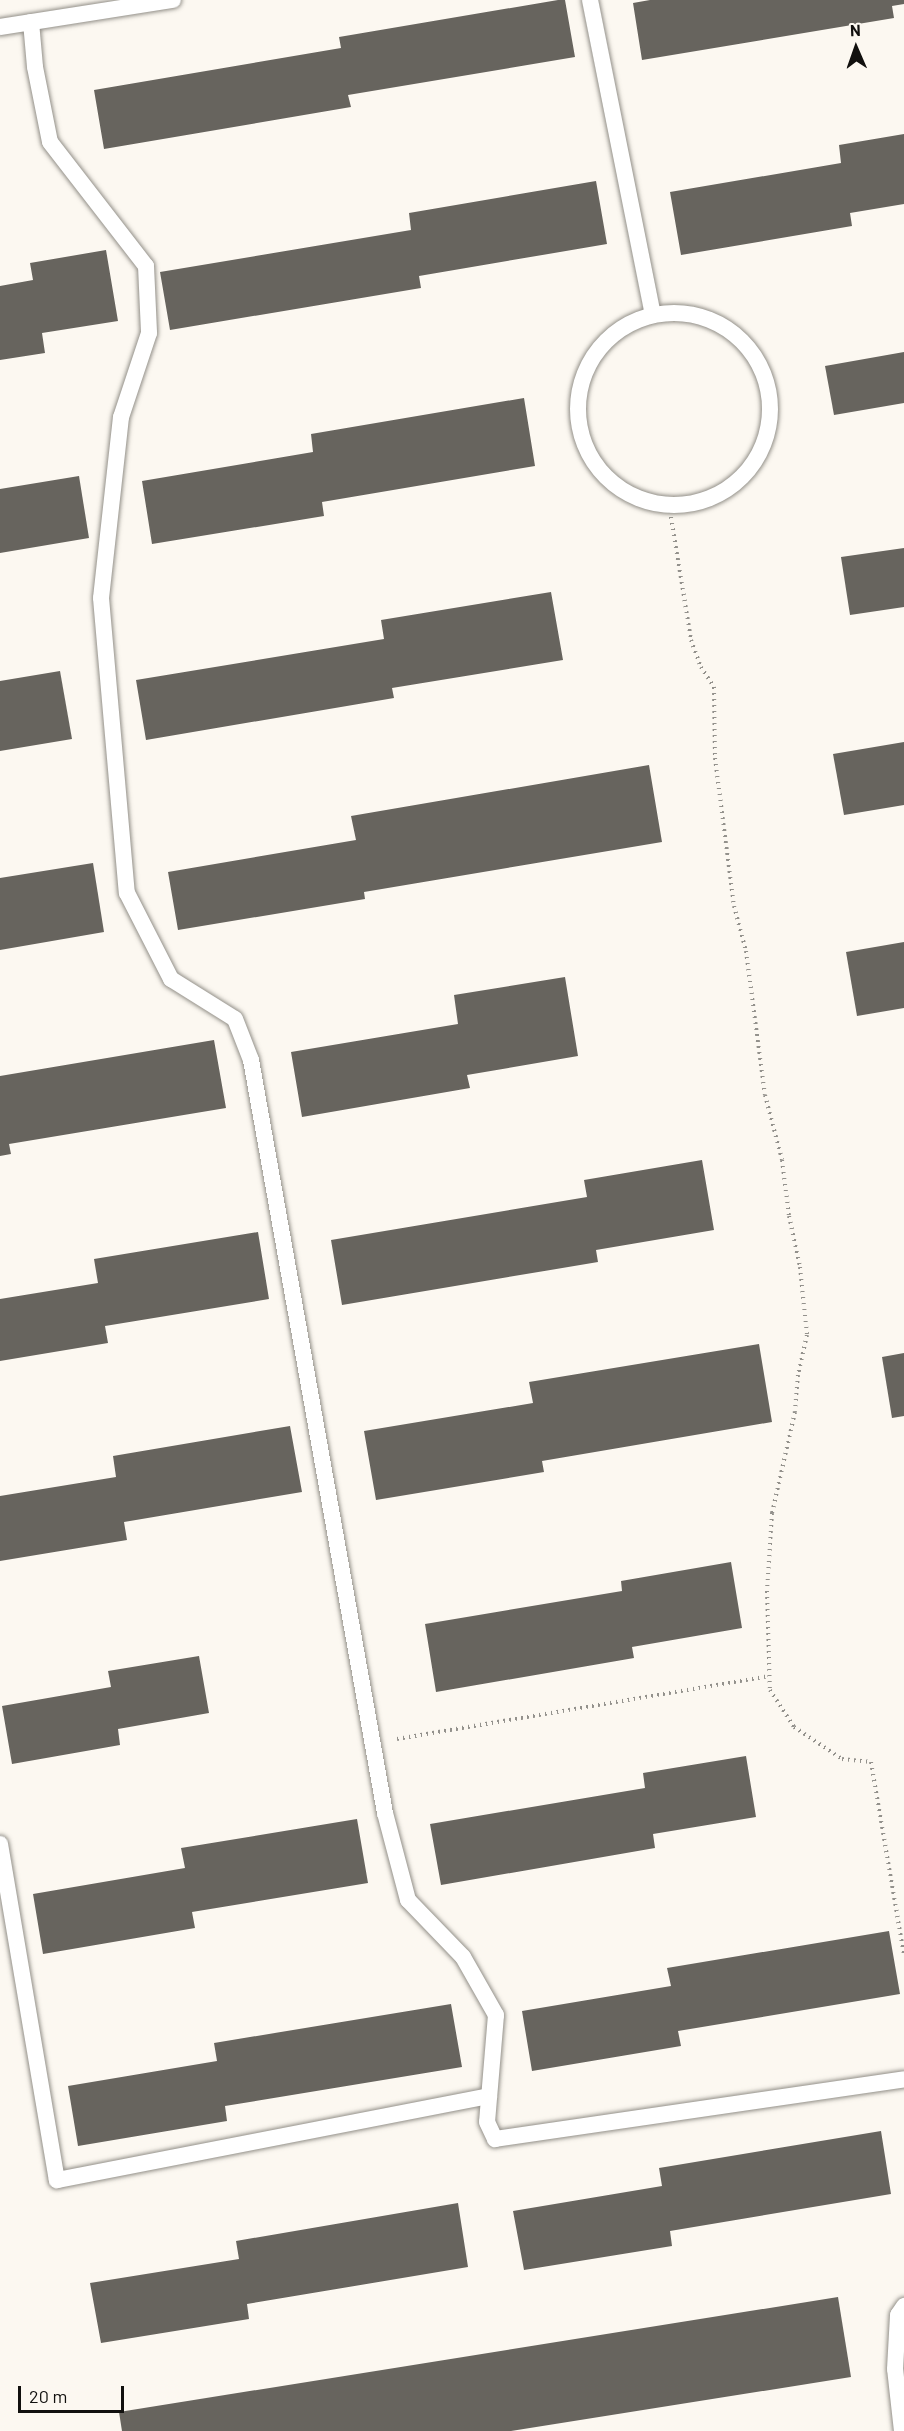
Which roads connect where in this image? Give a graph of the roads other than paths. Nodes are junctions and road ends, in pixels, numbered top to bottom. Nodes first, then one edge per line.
1 (173, 0) edge
2 (590, 0) edge
3 (31, 22) junction
4 (0, 27) edge
5 (653, 314) junction
6 (0, 1844) edge
7 (904, 2079) edge
8 (489, 2096) junction
9 (904, 2306) edge
10 (902, 2431) edge

1 - 3 lane
2 - 5 lane
3 - 4 lane
3 - 8 lane
5 - 5 lane
6 - 8 lane
7 - 8 lane
9 - 10 lane

